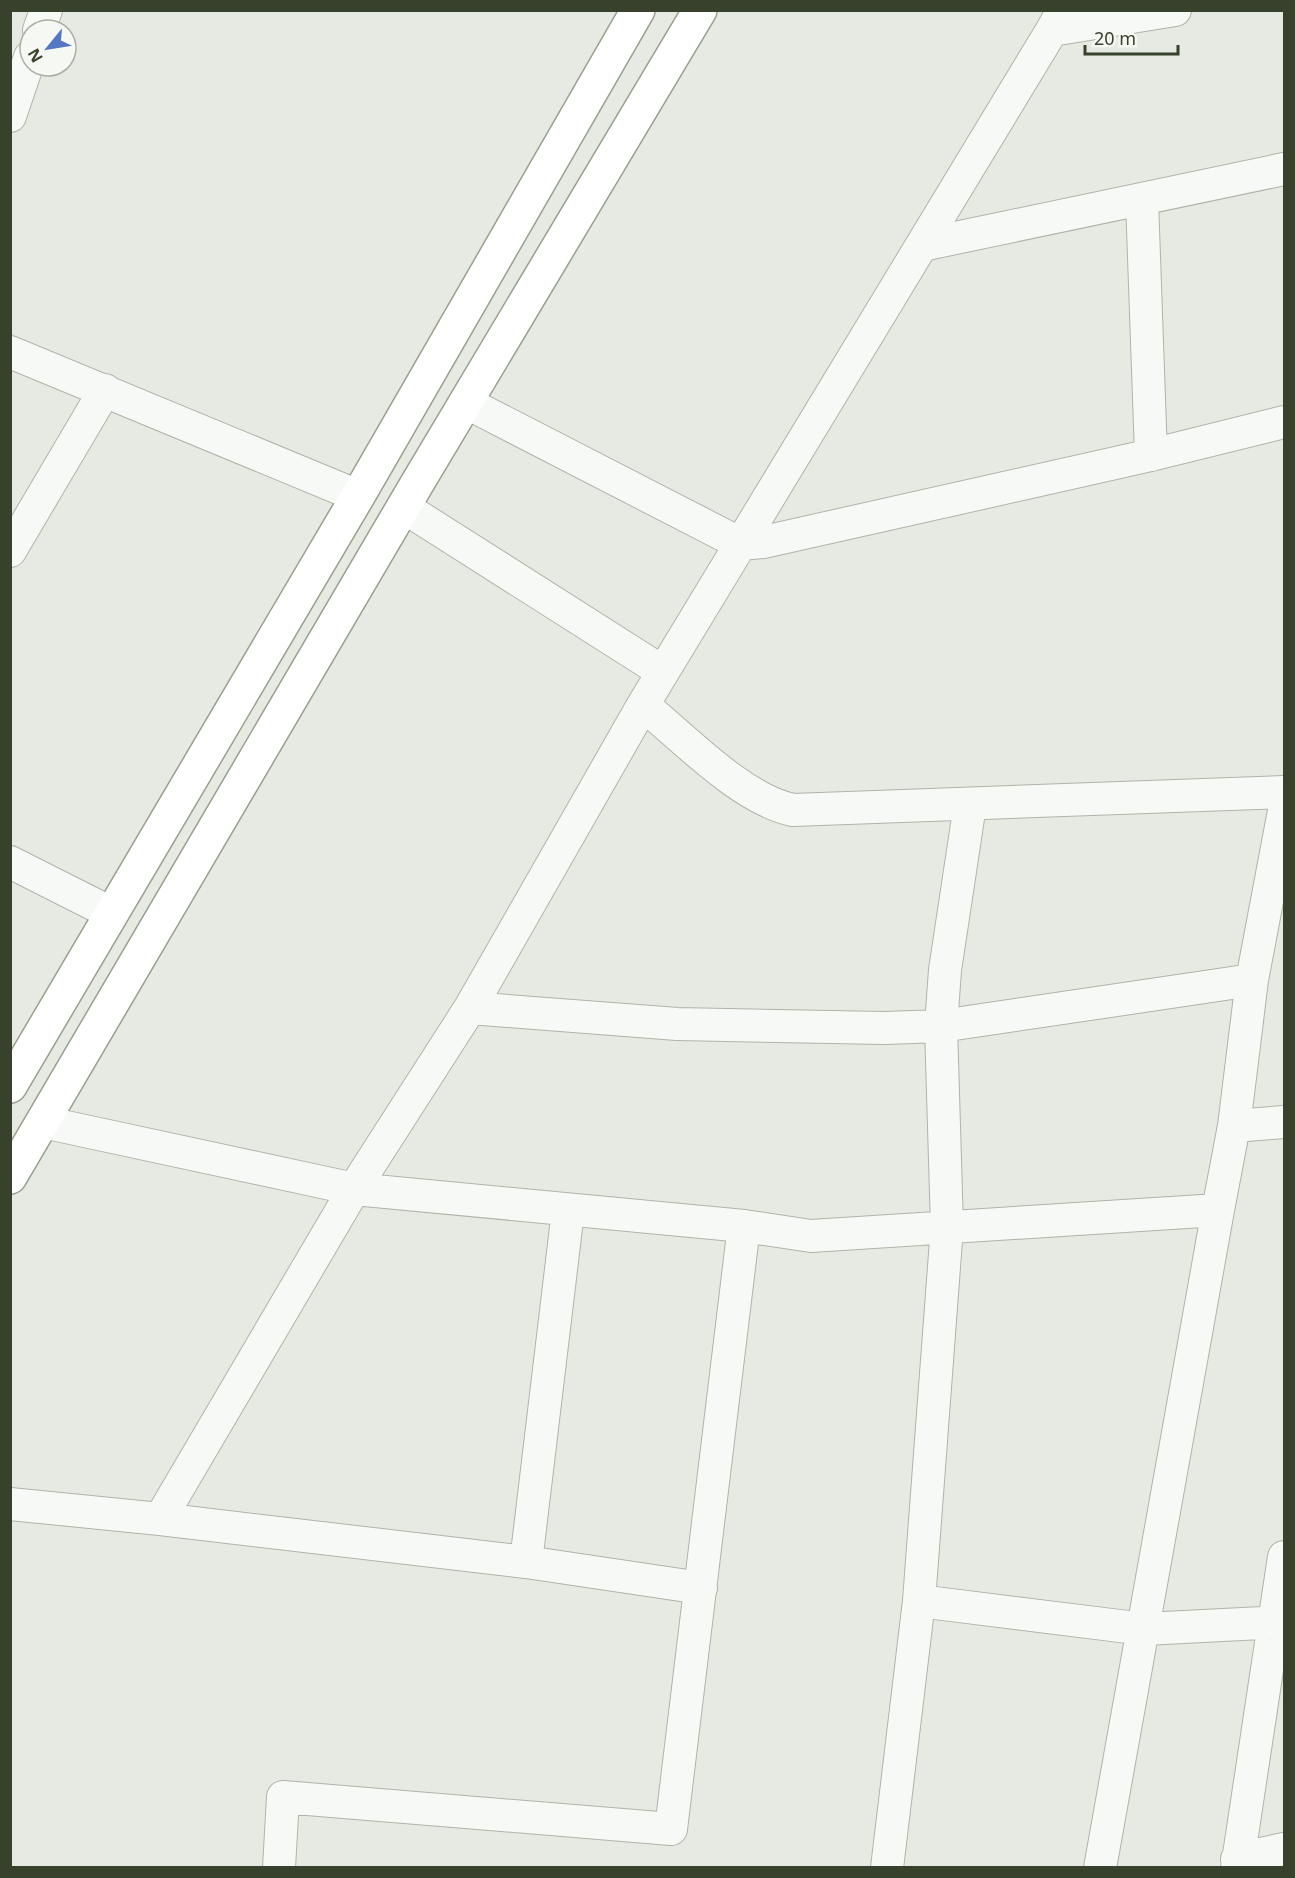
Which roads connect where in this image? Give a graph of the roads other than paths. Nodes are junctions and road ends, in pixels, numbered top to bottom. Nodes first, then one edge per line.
1 (638, 10) edge
2 (700, 10) edge
3 (1175, 10) edge
4 (1058, 20) edge
5 (23, 78) edge
6 (10, 116) edge
7 (1284, 169) edge
8 (1142, 200) junction
9 (922, 245) junction
10 (10, 352) edge
11 (105, 390) junction
12 (467, 402) junction
13 (1284, 422) edge
14 (1151, 455) junction
15 (379, 459) junction
16 (411, 495) junction
17 (358, 496) junction
18 (741, 544) junction
19 (10, 551) edge
20 (663, 672) junction
21 (643, 705) junction
22 (1284, 792) edge
23 (970, 805) junction
24 (1284, 811) edge
25 (10, 862) edge
26 (111, 913) junction
27 (1252, 980) junction
28 (470, 1008) junction
29 (941, 1026) junction
30 (10, 1086) edge
31 (43, 1122) junction
32 (1284, 1122) edge
33 (1234, 1126) junction
34 (10, 1178) edge
35 (354, 1189) junction
36 (1218, 1210) junction
37 (568, 1211) junction
38 (744, 1226) junction
39 (947, 1227) junction
40 (10, 1504) edge
41 (160, 1519) junction
42 (1284, 1557) edge
43 (526, 1562) junction
44 (701, 1588) junction
45 (919, 1601) junction
46 (1279, 1622) edge
47 (1144, 1629) junction
48 (1284, 1850) edge
49 (1237, 1863) edge
50 (279, 1868) edge
51 (887, 1868) edge
52 (1100, 1868) edge

1 - 15 highway
2 - 12 highway
3 - 4 street
4 - 9 street
5 - 6 street
7 - 8 street
8 - 9 street
8 - 14 street
9 - 18 street
10 - 11 street
11 - 17 street
11 - 19 street
12 - 16 highway
12 - 18 street
13 - 14 street
14 - 18 street
15 - 16 highway
15 - 17 highway
16 - 20 street
16 - 31 highway
17 - 26 highway
18 - 20 street
20 - 21 street
21 - 23 street
21 - 28 street
22 - 23 street
23 - 29 street
24 - 27 street
25 - 26 street
26 - 30 highway
27 - 29 street
27 - 33 street
28 - 29 street
28 - 35 street
29 - 39 street
31 - 34 highway
31 - 35 street
32 - 33 street
33 - 36 street
35 - 37 street
35 - 41 street
36 - 39 street
36 - 47 street
37 - 38 street
37 - 43 street
38 - 39 street
38 - 44 street
39 - 45 street
40 - 41 street
41 - 43 street
42 - 46 street
43 - 44 street
44 - 50 street
45 - 47 street
45 - 51 street
46 - 47 street
46 - 49 street
47 - 52 street
48 - 49 street

